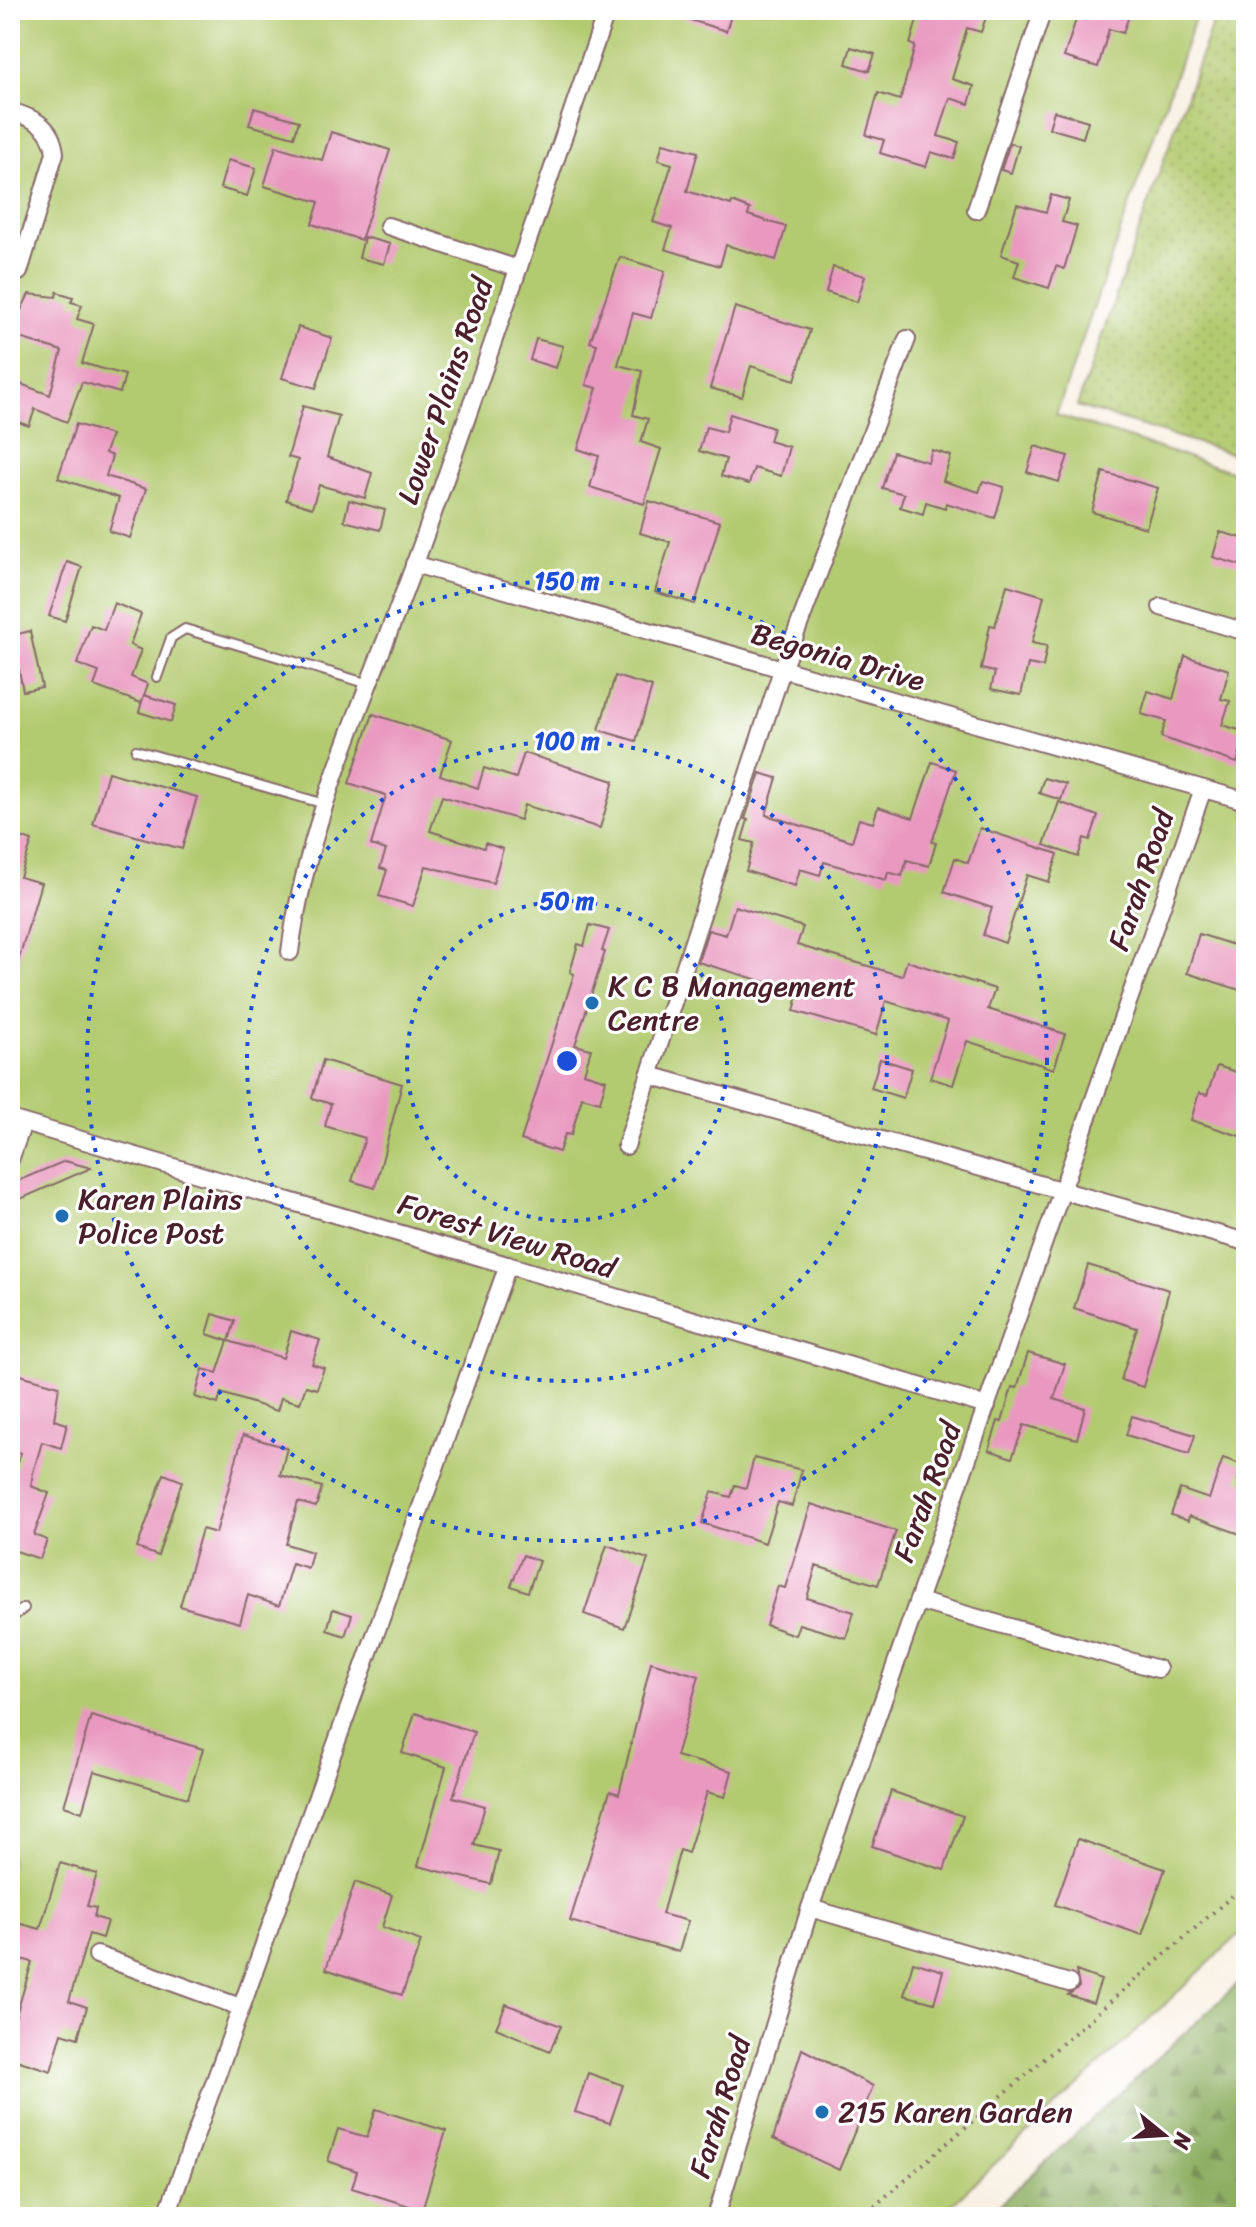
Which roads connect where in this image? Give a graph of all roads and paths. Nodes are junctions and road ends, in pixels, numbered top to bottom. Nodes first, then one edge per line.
1 (607, 10) edge
2 (1043, 10) edge
3 (10, 111) edge
4 (976, 210) dead end
5 (388, 226) dead end
6 (518, 269) junction
7 (19, 272) dead end
8 (907, 339) dead end
9 (414, 564) junction
10 (1161, 607) dead end
11 (1246, 632) edge
12 (782, 670) junction
13 (157, 677) dead end
14 (370, 684) junction
15 (136, 750) dead end
16 (1203, 789) junction
17 (328, 796) junction
18 (1246, 801) edge
19 (290, 952) dead end
20 (649, 1075) junction
21 (16, 1121) edge
22 (626, 1146) dead end
23 (10, 1160) edge
24 (1063, 1190) junction
25 (1246, 1242) edge
26 (508, 1265) junction
27 (987, 1406) junction
28 (918, 1601) junction
29 (24, 1608) dead end
30 (10, 1619) edge
31 (1158, 1669) dead end
32 (1246, 1884) edge
33 (810, 1908) junction
34 (97, 1955) dead end
35 (1069, 1983) dead end
36 (240, 2007) junction
37 (166, 2217) edge
38 (716, 2217) edge
39 (862, 2217) edge

1 - 6 street, Lower Plains Road
2 - 4 street
3 - 7 street
5 - 6 street
6 - 9 street, Lower Plains Road
8 - 12 street
9 - 12 street, Begonia Drive
9 - 14 street, Lower Plains Road
10 - 11 street
12 - 16 street, Begonia Drive
12 - 20 street
13 - 14 lane
14 - 17 street, Lower Plains Road
15 - 17 lane
16 - 18 street, Begonia Drive
16 - 24 street, Farah Road
17 - 19 street, Lower Plains Road
20 - 22 street
20 - 24 street
21 - 23 street
21 - 26 street, Forest View Road
24 - 25 street
24 - 27 street, Farah Road
26 - 27 street, Forest View Road
26 - 36 street
27 - 28 street, Farah Road
28 - 31 street
28 - 33 street, Farah Road
29 - 30 lane
32 - 39 path
33 - 35 street
33 - 38 street, Farah Road
34 - 36 street
36 - 37 street

